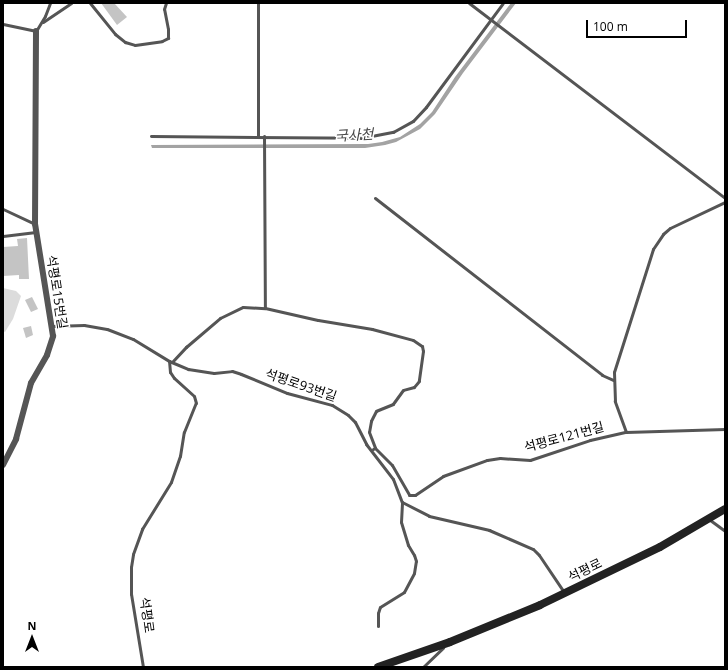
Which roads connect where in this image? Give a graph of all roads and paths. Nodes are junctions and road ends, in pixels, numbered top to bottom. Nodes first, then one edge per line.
1 (50, 3) edge
2 (71, 3) edge
3 (90, 3) edge
4 (166, 3) edge
5 (258, 3) edge
6 (469, 3) edge
7 (503, 3) edge
8 (492, 20) junction
9 (41, 23) junction
10 (3, 24) edge
11 (36, 31) junction
12 (151, 136) dead end
13 (258, 136) junction
14 (264, 138) junction
15 (375, 198) dead end
16 (725, 198) edge
17 (725, 202) edge
18 (3, 209) edge
19 (35, 224) junction
20 (36, 232) junction
21 (3, 236) edge
22 (265, 308) junction
23 (52, 326) junction
24 (171, 361) junction
25 (613, 380) junction
26 (725, 429) edge
27 (626, 432) junction
28 (375, 448) junction
29 (370, 451) junction
30 (3, 466) edge
31 (406, 490) junction
32 (400, 494) junction
33 (402, 502) junction
34 (725, 509) edge
35 (709, 518) junction
36 (725, 531) edge
37 (565, 593) junction
38 (378, 626) dead end
39 (450, 642) junction
40 (143, 667) edge
41 (378, 667) edge
42 (423, 667) edge

1 - 9 lane
2 - 9 lane
3 - 4 lane
5 - 13 lane
6 - 8 lane
7 - 8 lane
8 - 14 lane
8 - 16 lane
9 - 11 lane
10 - 11 lane
11 - 19 street, 석평로15번길
12 - 13 lane
13 - 14 lane
14 - 22 lane
15 - 25 lane
17 - 25 lane
18 - 19 lane
19 - 20 street, 석평로15번길
20 - 21 lane
20 - 23 street, 석평로15번길
22 - 24 lane
22 - 28 lane
23 - 24 lane, 석평로93번길
23 - 30 street, 석평로15번길
24 - 29 lane, 석평로93번길
24 - 40 lane, 석평로
25 - 27 lane
26 - 27 lane, 석평로121번길
27 - 31 lane, 석평로121번길
28 - 29 lane
28 - 31 lane
29 - 32 lane, 석평로93번길
31 - 32 lane
32 - 33 lane, 석평로93번길
33 - 37 lane
33 - 38 lane, 석평로93번길
34 - 35 street, 석평로
35 - 36 lane
35 - 37 street, 석평로
37 - 39 street, 석평로
39 - 41 street, 석평로
39 - 42 lane, 석평로

